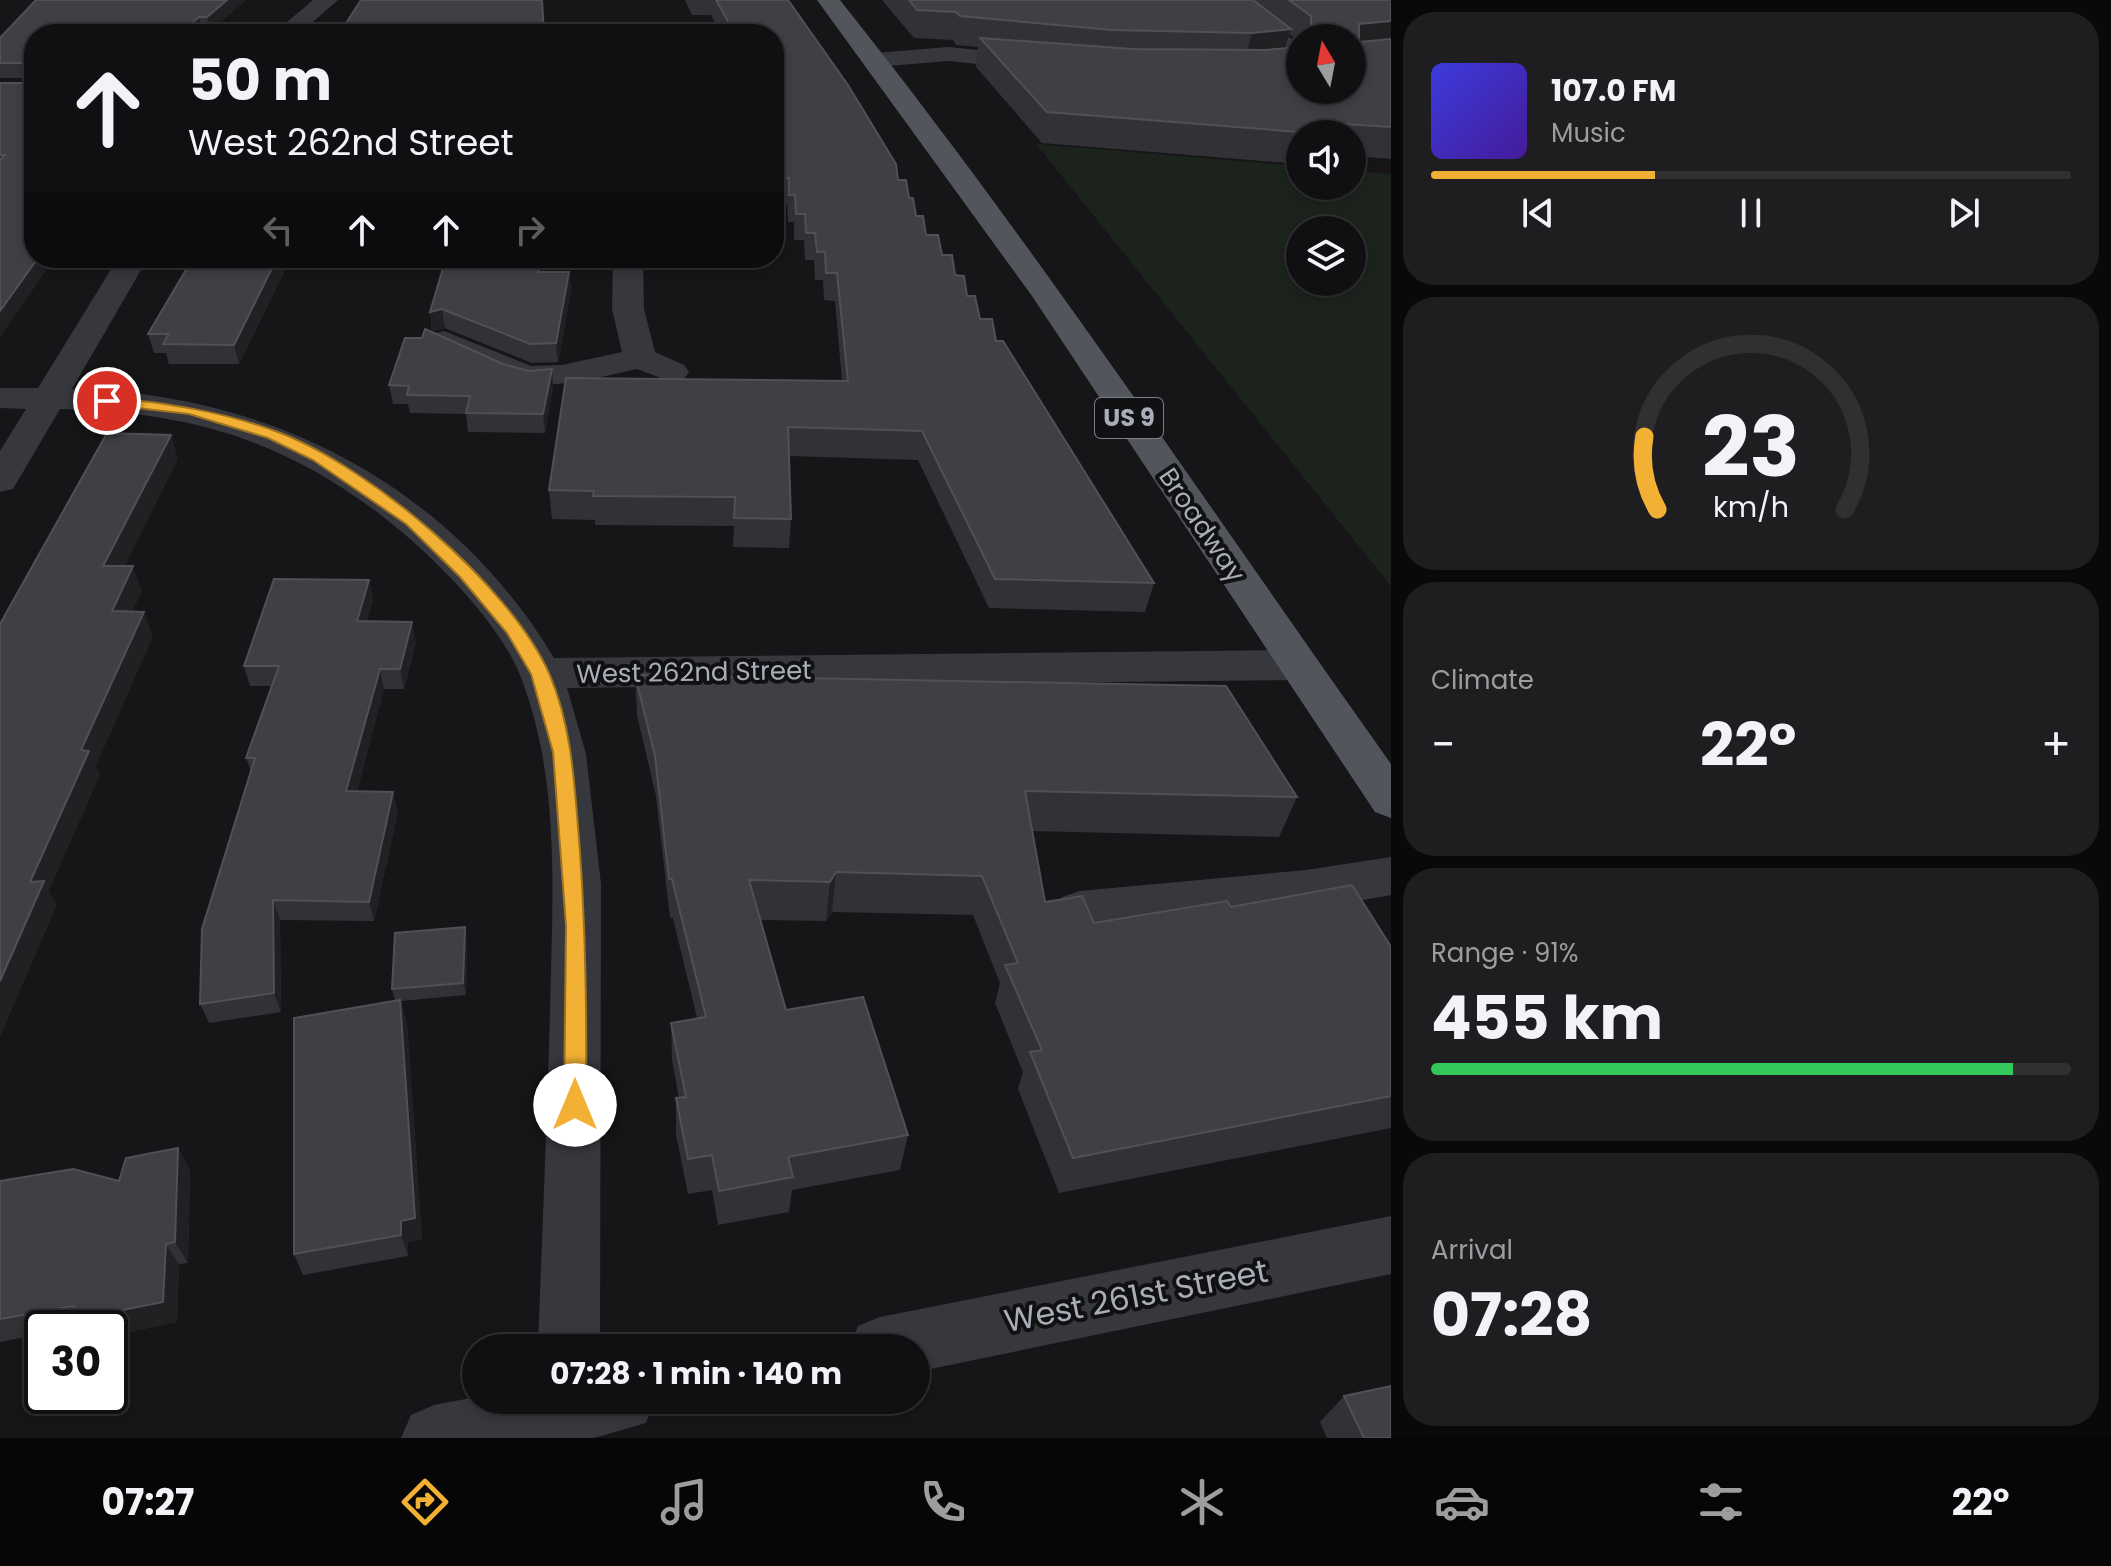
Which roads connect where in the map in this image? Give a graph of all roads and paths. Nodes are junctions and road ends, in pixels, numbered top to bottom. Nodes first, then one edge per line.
1 (327, 0) edge
2 (828, 0) edge
3 (1225, 0) edge
4 (297, 24) edge
5 (1286, 46) edge
6 (876, 60) junction
7 (1059, 64) edge
8 (1286, 68) edge
9 (1272, 69) edge
10 (127, 268) edge
11 (628, 268) edge
12 (444, 341) edge
13 (640, 358) junction
14 (672, 372) dead end
15 (0, 398) edge
16 (50, 399) junction
17 (0, 481) edge
18 (1298, 665) junction
19 (540, 673) junction
20 (1391, 800) edge
21 (1391, 876) edge
22 (1080, 911) edge
23 (1391, 1245) edge
24 (569, 1334) edge
25 (930, 1338) edge
26 (570, 1414) edge
27 (434, 1438) edge

1 - 4 street
2 - 6 main road, US 9
3 - 5 street
6 - 7 street
6 - 18 main road, Broadway / US 9
8 - 9 street
10 - 16 street
11 - 13 street
12 - 13 street
13 - 14 street
15 - 16 street, West 262nd Street
16 - 17 street
16 - 19 street, West 262nd Street
18 - 19 street, West 262nd Street
18 - 20 main road, Broadway / US 9
19 - 24 street
21 - 22 street
23 - 25 street, West 261st Street
26 - 27 street

